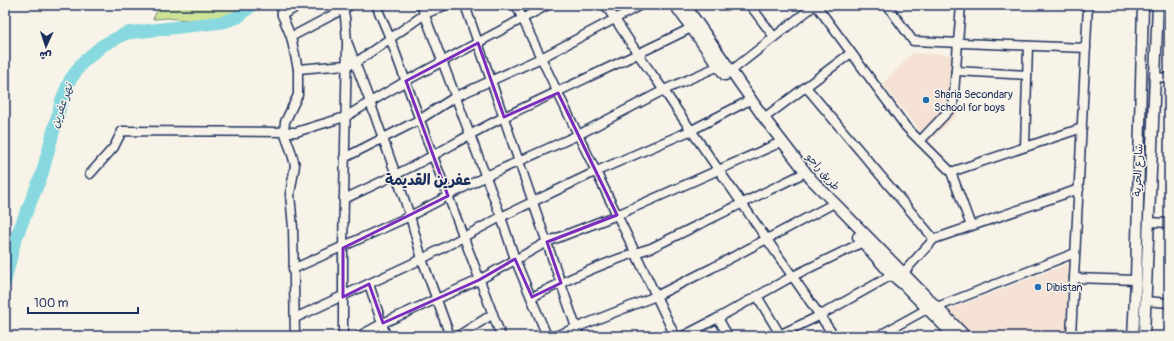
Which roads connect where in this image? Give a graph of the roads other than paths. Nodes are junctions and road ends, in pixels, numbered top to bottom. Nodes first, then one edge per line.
1 (281, 5) edge
2 (301, 5) edge
3 (376, 5) edge
4 (421, 5) edge
5 (446, 5) edge
6 (465, 5) edge
7 (516, 5) edge
8 (548, 5) edge
9 (605, 5) edge
10 (641, 5) edge
11 (675, 5) edge
12 (685, 5) edge
13 (750, 5) edge
14 (816, 5) edge
15 (887, 5) edge
16 (961, 5) edge
17 (1088, 5) edge
18 (1143, 5) edge
19 (1158, 5) edge
20 (346, 6) edge
21 (425, 14) junction
22 (282, 15) junction
23 (522, 19) junction
24 (616, 19) junction
25 (691, 28) junction
26 (291, 37) junction
27 (774, 37) junction
28 (390, 38) junction
29 (347, 42) junction
30 (478, 43) junction
31 (958, 43) junction
32 (1028, 46) junction
33 (1086, 48) junction
34 (851, 53) junction
35 (638, 55) junction
36 (541, 58) junction
37 (355, 62) junction
38 (443, 62) junction
39 (346, 65) junction
40 (719, 66) junction
41 (298, 69) junction
42 (731, 71) junction
43 (956, 71) junction
44 (1027, 75) junction
45 (1154, 77) junction
46 (1169, 78) edge
47 (491, 81) junction
48 (406, 82) junction
49 (806, 87) junction
50 (664, 90) junction
51 (558, 93) junction
52 (455, 98) junction
53 (370, 102) junction
54 (746, 102) junction
55 (345, 117) junction
56 (504, 117) junction
57 (764, 118) junction
58 (419, 120) junction
59 (1082, 128) junction
60 (692, 130) junction
61 (284, 132) junction
62 (470, 134) junction
63 (578, 136) junction
64 (383, 139) junction
65 (920, 141) junction
66 (776, 144) junction
67 (1025, 147) junction
68 (433, 156) junction
69 (344, 158) junction
70 (519, 161) junction
71 (719, 170) junction
72 (597, 171) junction
73 (951, 172) junction
74 (90, 174) dead end
75 (396, 175) junction
76 (486, 176) junction
77 (800, 176) junction
78 (1079, 190) junction
79 (448, 196) junction
80 (344, 199) junction
81 (533, 202) junction
82 (742, 204) junction
83 (829, 206) junction
84 (617, 215) junction
85 (410, 216) junction
86 (501, 216) junction
87 (1148, 222) junction
88 (1169, 223) edge
89 (971, 226) junction
90 (464, 237) junction
91 (767, 239) junction
92 (934, 239) junction
93 (547, 242) junction
94 (863, 242) junction
95 (343, 248) junction
96 (1136, 252) junction
97 (634, 253) junction
98 (1075, 253) junction
99 (1147, 253) junction
100 (422, 259) junction
101 (515, 259) junction
102 (293, 269) junction
103 (903, 273) junction
104 (892, 275) junction
105 (793, 276) junction
106 (1074, 278) junction
107 (479, 280) junction
108 (1136, 280) junction
109 (561, 283) junction
110 (368, 284) junction
111 (656, 296) junction
112 (757, 296) junction
113 (342, 297) junction
114 (532, 297) junction
115 (437, 299) junction
116 (1145, 301) junction
117 (1169, 303) edge
118 (932, 308) junction
119 (493, 314) junction
120 (819, 316) junction
121 (295, 318) junction
122 (718, 318) junction
123 (383, 323) junction
124 (576, 327) junction
125 (779, 335) edge
126 (295, 336) edge
127 (343, 336) edge
128 (359, 336) edge
129 (386, 336) edge
130 (450, 336) edge
131 (458, 336) edge
132 (501, 336) edge
133 (547, 336) edge
134 (555, 336) edge
135 (579, 336) edge
136 (675, 336) edge
137 (683, 336) edge
138 (728, 336) edge
139 (834, 336) edge
140 (878, 336) edge
141 (954, 336) edge
142 (965, 336) edge
143 (1071, 336) edge
144 (1133, 336) edge
145 (1144, 336) edge

1 - 22 street
2 - 22 street
3 - 28 street
4 - 21 street
5 - 21 street
6 - 30 street
7 - 23 street
8 - 23 street
9 - 24 street
10 - 24 street
11 - 25 main road, طريق راجو
12 - 42 main road, طريق راجو
13 - 27 street
14 - 27 street
14 - 34 street
15 - 31 street
16 - 31 street
17 - 33 street
18 - 96 main road, شارع الحرية
19 - 45 main road, شارع الحرية
20 - 26 street
20 - 29 street
21 - 28 street
21 - 38 street
22 - 26 street
23 - 30 street
23 - 36 street
24 - 35 street
24 - 36 street
25 - 35 street
25 - 40 main road, طريق راجو
26 - 41 street
27 - 42 street
28 - 37 street
28 - 48 street
29 - 37 street
29 - 39 street
30 - 38 street
30 - 47 street
31 - 32 street
31 - 43 street
32 - 33 street
32 - 44 street
33 - 59 street
34 - 49 street
34 - 65 street
35 - 50 street
35 - 51 street
36 - 47 street
36 - 51 street
37 - 39 street
37 - 53 street
38 - 48 street
38 - 52 street
39 - 41 street
39 - 55 street
40 - 50 street
40 - 54 main road, طريق راجو
41 - 61 street
42 - 57 main road, طريق راجو
43 - 44 street
43 - 65 street
44 - 67 street
45 - 46 street
45 - 87 main road, شارع الحرية
47 - 52 street
47 - 56 street
48 - 53 street
48 - 58 street
49 - 57 street
49 - 92 street
50 - 60 street
50 - 63 street
51 - 56 street
51 - 63 street
52 - 58 street
52 - 62 street
53 - 55 street
53 - 64 street
54 - 60 street
54 - 66 main road, طريق راجو
55 - 61 street
55 - 69 street
56 - 62 street
56 - 70 street
57 - 103 main road, طريق راجو
58 - 64 street
58 - 68 street
59 - 67 street
59 - 78 street
60 - 71 street
60 - 72 street
61 - 74 street
61 - 102 street
62 - 68 street
62 - 76 street
63 - 70 street
63 - 72 street
64 - 69 street
64 - 75 street
65 - 73 street
66 - 71 street
66 - 77 main road, طريق راجو
67 - 73 street
68 - 75 street
68 - 79 street
69 - 80 street
70 - 76 street
70 - 81 street
71 - 82 street
71 - 84 street
72 - 81 street
72 - 84 street
73 - 89 street
75 - 80 street
75 - 85 street
76 - 79 street
76 - 86 street
77 - 82 street
77 - 83 main road, طريق راجو
78 - 89 street
78 - 98 street
79 - 85 street
79 - 90 street
80 - 95 street
81 - 86 street
81 - 93 street
82 - 91 street
82 - 97 street
83 - 91 street
83 - 94 main road, طريق راجو
84 - 93 street
84 - 97 street
85 - 95 street
85 - 100 street
86 - 90 street
86 - 101 street
87 - 88 street
87 - 99 main road, شارع الحرية
89 - 92 street
90 - 100 street
90 - 107 street
91 - 105 street
91 - 111 street
92 - 103 street
93 - 101 street
93 - 109 street
94 - 104 main road, طريق راجو
94 - 105 street
95 - 102 street
95 - 113 street
96 - 99 main road
96 - 108 main road, شارع الحرية
97 - 109 street
97 - 111 street
98 - 106 street
98 - 118 street
99 - 116 main road, شارع الحرية
100 - 110 street
100 - 115 street
101 - 107 street
101 - 114 street
102 - 121 street
103 - 118 main road, طريق راجو
104 - 118 main road, طريق راجو
104 - 120 street
105 - 112 street
105 - 120 street
106 - 108 street
106 - 143 street
107 - 115 street
107 - 119 street
108 - 144 main road, شارع الحرية
109 - 114 street
109 - 124 street
110 - 113 street
110 - 123 street
111 - 124 street
111 - 136 street
112 - 122 street
112 - 125 street
113 - 121 street
113 - 127 street
114 - 133 street
115 - 123 street
115 - 130 street
116 - 117 street
116 - 145 main road, شارع الحرية
118 - 140 street
118 - 141 main road, طريق راجو
118 - 142 main road, طريق راجو
119 - 131 street
119 - 132 street
120 - 125 street
120 - 139 street
121 - 126 street
122 - 137 street
122 - 138 street
123 - 128 street
123 - 129 street
124 - 134 street
124 - 135 street

